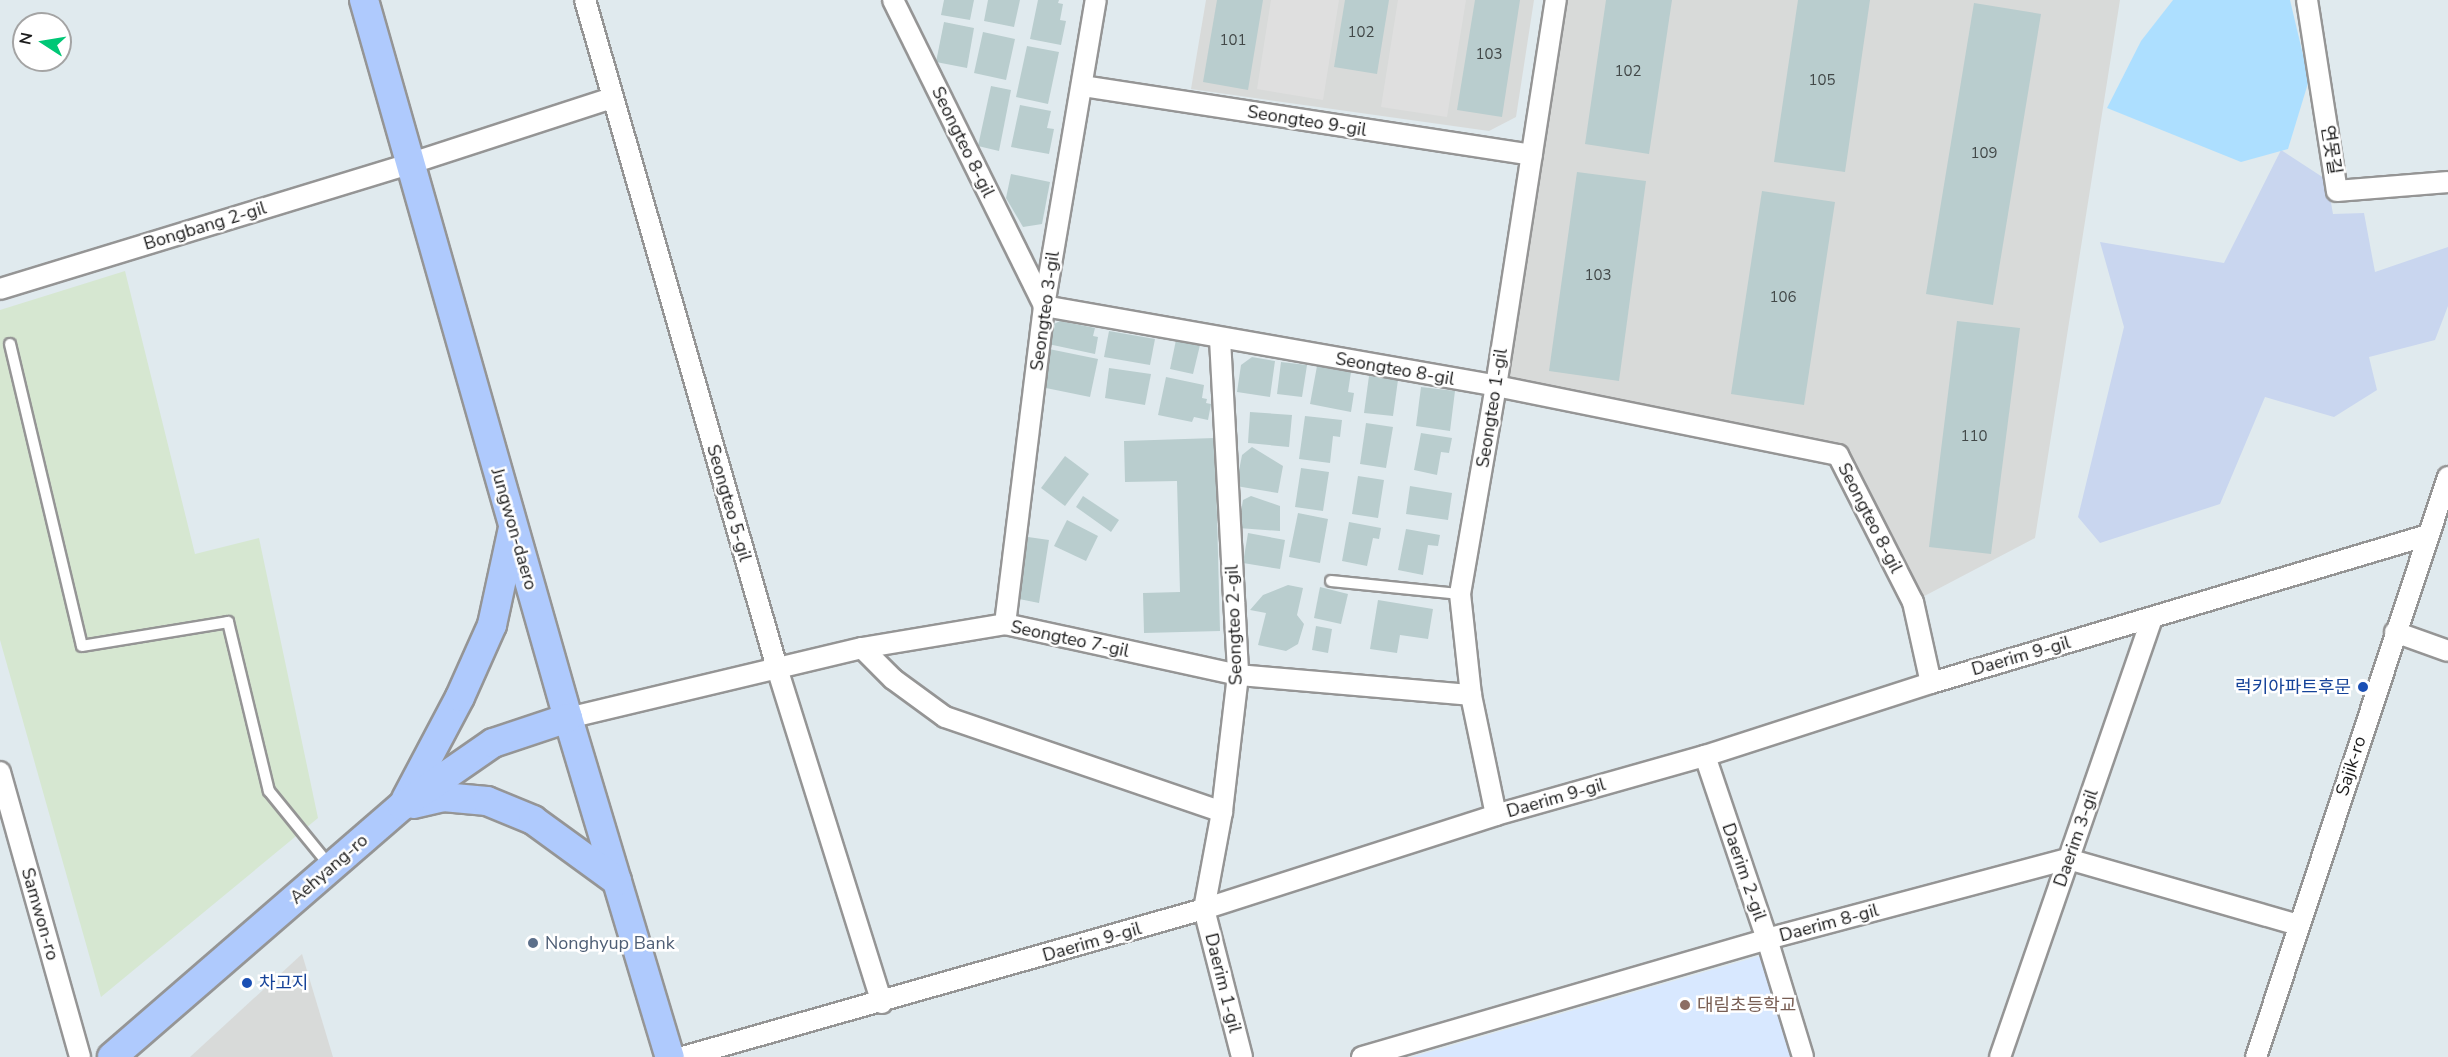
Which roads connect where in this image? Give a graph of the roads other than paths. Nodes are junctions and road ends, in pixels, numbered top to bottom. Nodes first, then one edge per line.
1 (364, 0) edge
2 (585, 0) edge
3 (892, 0) edge
4 (1096, 0) edge
5 (1556, 0) edge
6 (2307, 0) edge
7 (1082, 86) junction
8 (612, 98) junction
9 (1532, 155) junction
10 (409, 164) junction
11 (2448, 182) edge
12 (0, 289) edge
13 (1044, 306) junction
14 (1220, 339) junction
15 (10, 344) dead end
16 (1496, 386) junction
17 (2448, 477) edge
18 (513, 526) junction
19 (2428, 535) junction
20 (1331, 581) dead end
21 (1460, 594) junction
22 (2152, 618) junction
23 (1005, 624) junction
24 (2395, 632) junction
25 (862, 648) junction
26 (2448, 651) edge
27 (777, 668) junction
28 (1238, 675) junction
29 (1931, 683) junction
30 (1471, 695) junction
31 (568, 718) junction
32 (1706, 756) junction
33 (0, 772) edge
34 (402, 806) junction
35 (1222, 812) junction
36 (1496, 815) junction
37 (2068, 859) junction
38 (331, 868) junction
39 (618, 881) junction
40 (1204, 909) junction
41 (2298, 925) junction
42 (1767, 939) junction
43 (882, 1003) junction
44 (80, 1057) edge
45 (112, 1057) edge
46 (670, 1057) edge
47 (683, 1057) edge
48 (1242, 1057) edge
49 (1362, 1057) edge
50 (1803, 1057) edge
51 (2000, 1057) edge
52 (2256, 1057) edge

1 - 10 street, Jungwon-daero
2 - 8 street, Seongteo 5-gil
3 - 13 street, Seongteo 8-gil
4 - 7 street, Seongteo 3-gil
5 - 9 street, Seongteo 1-gil
6 - 11 street, 연못길
7 - 9 street, Seongteo 9-gil
7 - 13 street, Seongteo 3-gil
8 - 10 street, Bongbang 2-gil
8 - 27 street, Seongteo 5-gil
9 - 16 street, Seongteo 1-gil
10 - 12 street, Bongbang 2-gil
10 - 18 street, Jungwon-daero
13 - 14 street, Seongteo 8-gil
13 - 23 street, Seongteo 3-gil
14 - 16 street, Seongteo 8-gil
14 - 28 street, Seongteo 2-gil
15 - 38 lane
16 - 21 street, Seongteo 1-gil
16 - 29 street, Seongteo 8-gil
17 - 19 street, Sajik-ro
18 - 31 street, Jungwon-daero
18 - 34 street
19 - 22 street, Daerim 9-gil
19 - 24 street, Sajik-ro
20 - 21 lane
21 - 30 street, Seongteo 1-gil
22 - 29 street, Daerim 9-gil
22 - 37 street, Daerim 3-gil
23 - 25 street, Seongteo 7-gil
23 - 28 street, Seongteo 7-gil
24 - 26 street
24 - 41 street, Sajik-ro
25 - 27 street, Seongteo 7-gil
25 - 35 street
27 - 31 street, Seongteo 7-gil
27 - 43 street, Seongteo 5-gil
28 - 30 street, Seongteo 7-gil
28 - 35 street, Seongteo 2-gil
29 - 32 street, Daerim 9-gil
30 - 36 street, Seongteo 1-gil
31 - 34 street, Aehyang-ro
31 - 39 street, Jungwon-daero
32 - 36 street, Daerim 9-gil
32 - 42 street, Daerim 2-gil
33 - 44 street, Samwon-ro
34 - 38 street, Aehyang-ro
34 - 39 street
35 - 40 street, Seongteo 2-gil
36 - 40 street, Daerim 9-gil
37 - 41 street
37 - 42 street, Daerim 8-gil
37 - 51 street, Daerim 3-gil
38 - 45 street, Aehyang-ro
39 - 46 street, Jungwon-daero
40 - 43 street, Daerim 9-gil
40 - 48 street, Daerim 1-gil
41 - 52 street, Sajik-ro
42 - 49 street, Daerim 8-gil
42 - 50 street, Daerim 2-gil
43 - 47 street, Daerim 9-gil

